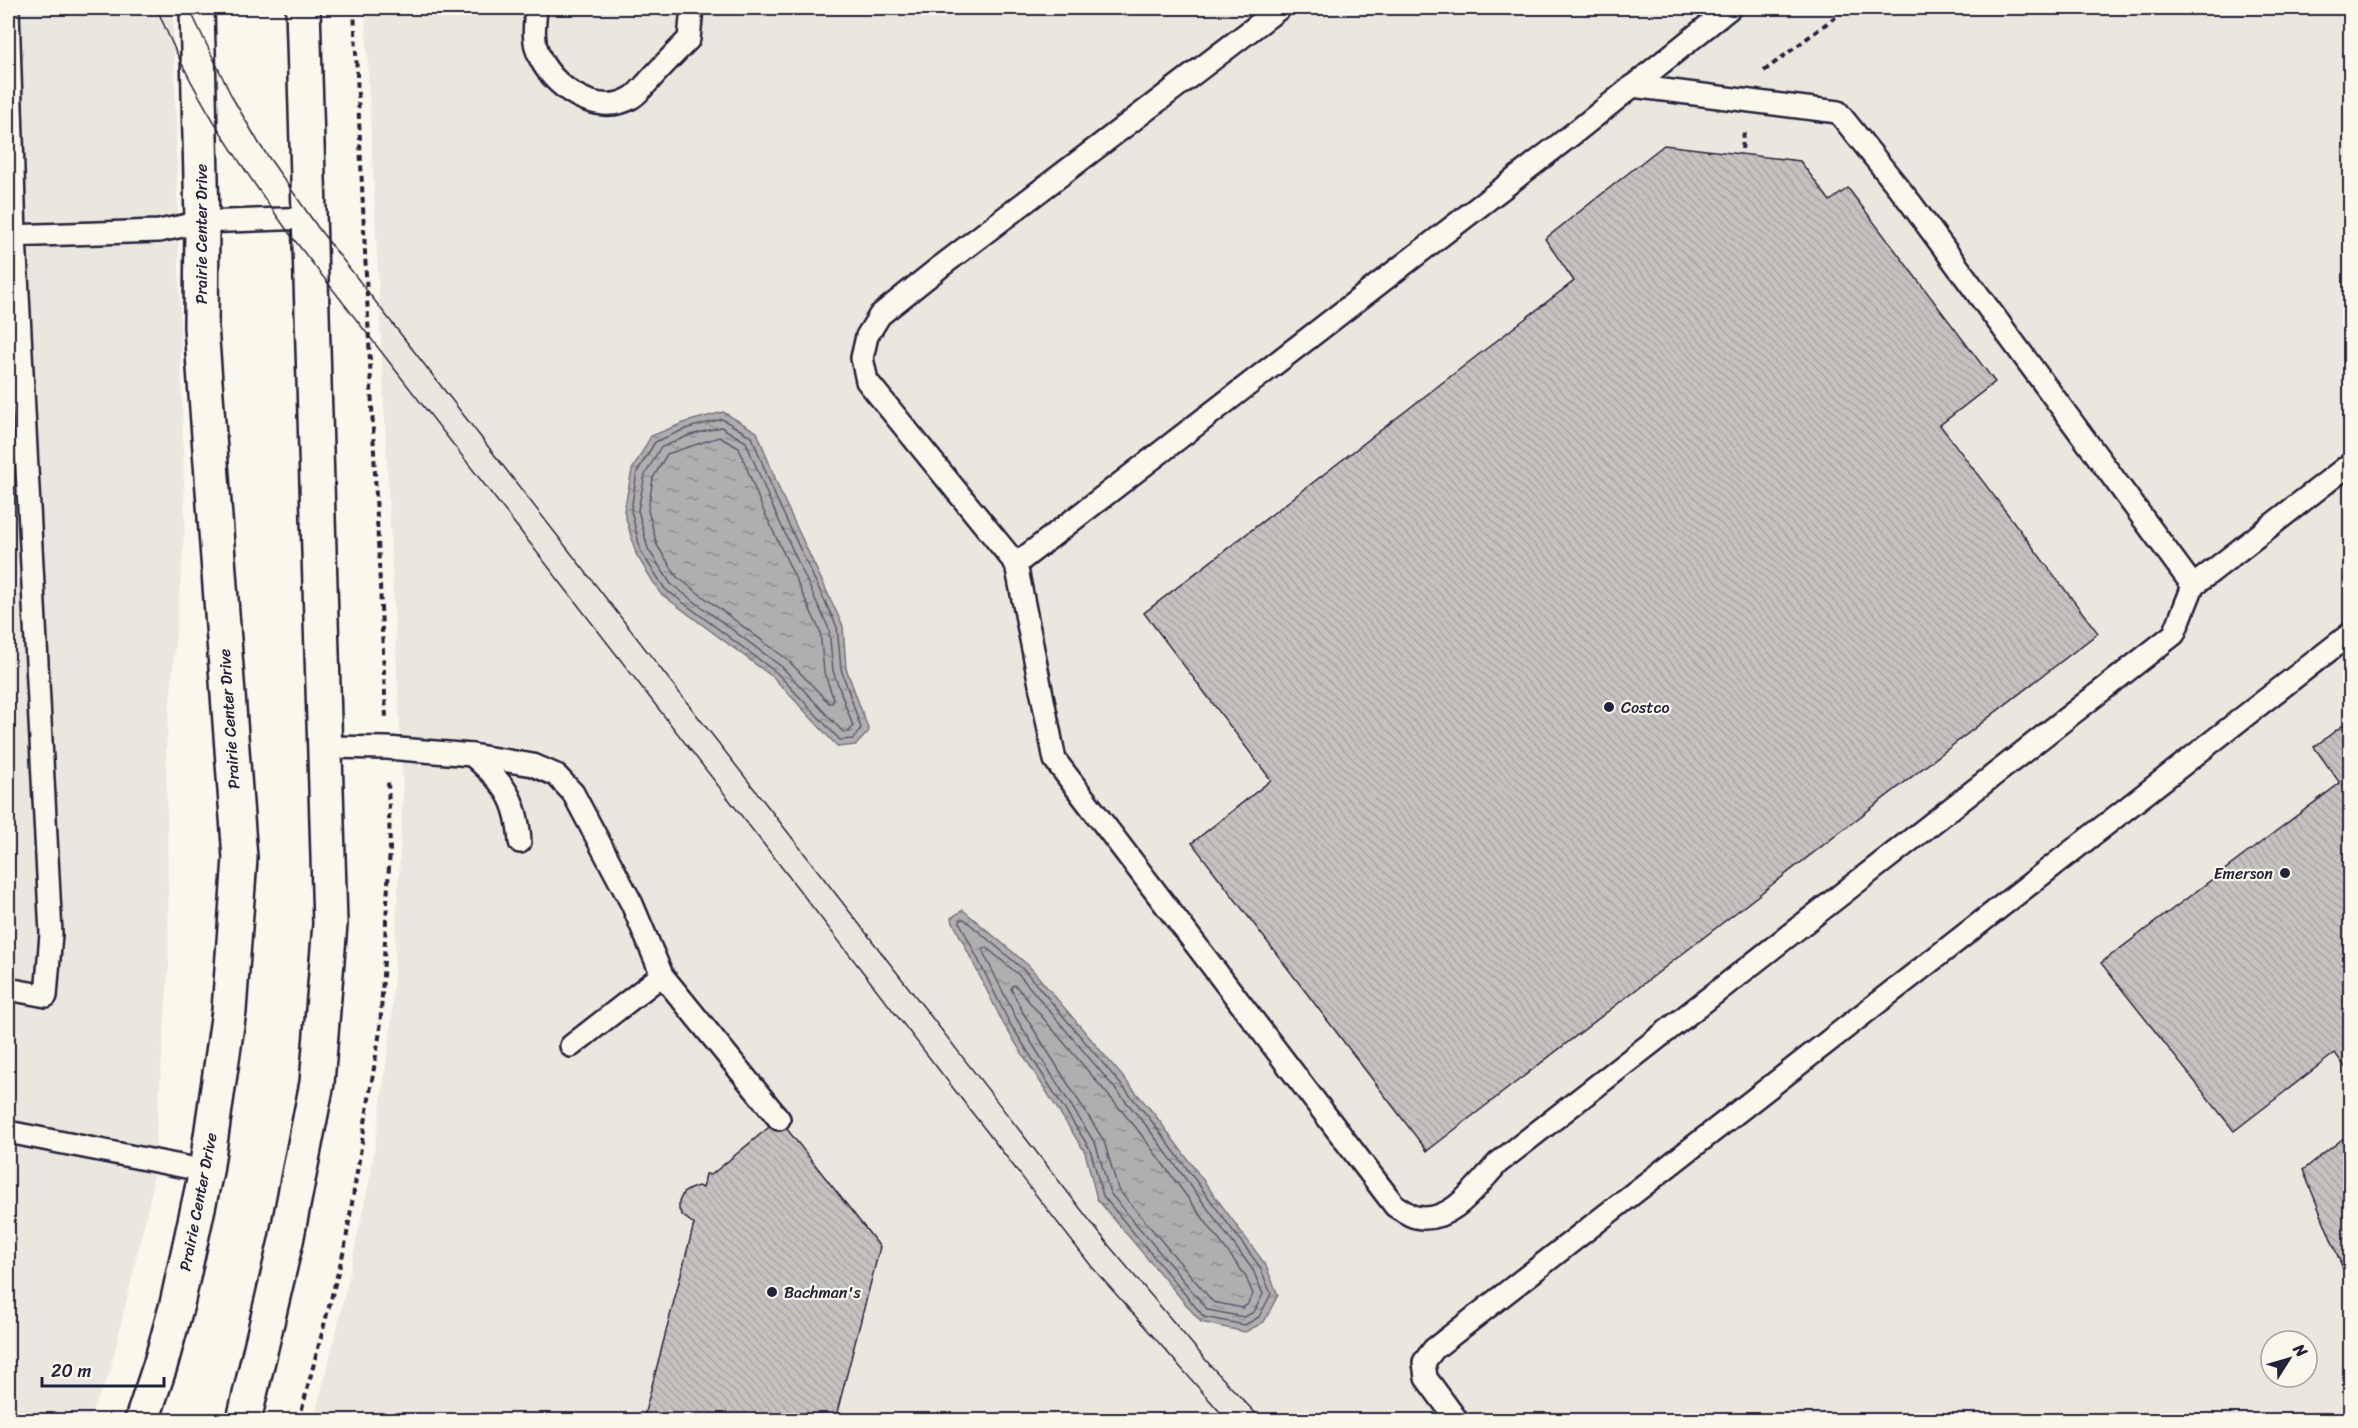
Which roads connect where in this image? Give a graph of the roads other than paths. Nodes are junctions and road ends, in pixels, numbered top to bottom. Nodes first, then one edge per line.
1 (8, 8) edge
2 (197, 8) edge
3 (303, 8) edge
4 (536, 8) edge
5 (692, 8) edge
6 (1280, 8) edge
7 (1730, 8) edge
8 (1632, 86) junction
9 (310, 218) junction
10 (202, 222) junction
11 (11, 236) edge
12 (2350, 464) edge
13 (1016, 564) junction
14 (2193, 586) junction
15 (2350, 634) edge
16 (326, 747) junction
17 (472, 755) junction
18 (520, 842) dead end
19 (662, 975) junction
20 (8, 989) edge
21 (571, 1046) dead end
22 (779, 1119) dead end
23 (8, 1132) edge
24 (207, 1171) junction
25 (142, 1420) edge
26 (244, 1420) edge
27 (1457, 1420) edge

1 - 11 lane
2 - 10 main road, Prairie Center Drive
3 - 9 main road
4 - 5 lane
6 - 13 lane
7 - 8 lane
8 - 13 lane
8 - 14 lane
9 - 10 lane
9 - 16 main road
10 - 11 lane
10 - 24 main road, Prairie Center Drive
11 - 20 lane
12 - 14 lane
13 - 14 lane
15 - 27 lane
16 - 17 lane
16 - 26 main road
17 - 18 lane
17 - 19 lane
19 - 21 lane
19 - 22 lane
23 - 24 lane
24 - 25 main road, Prairie Center Drive

